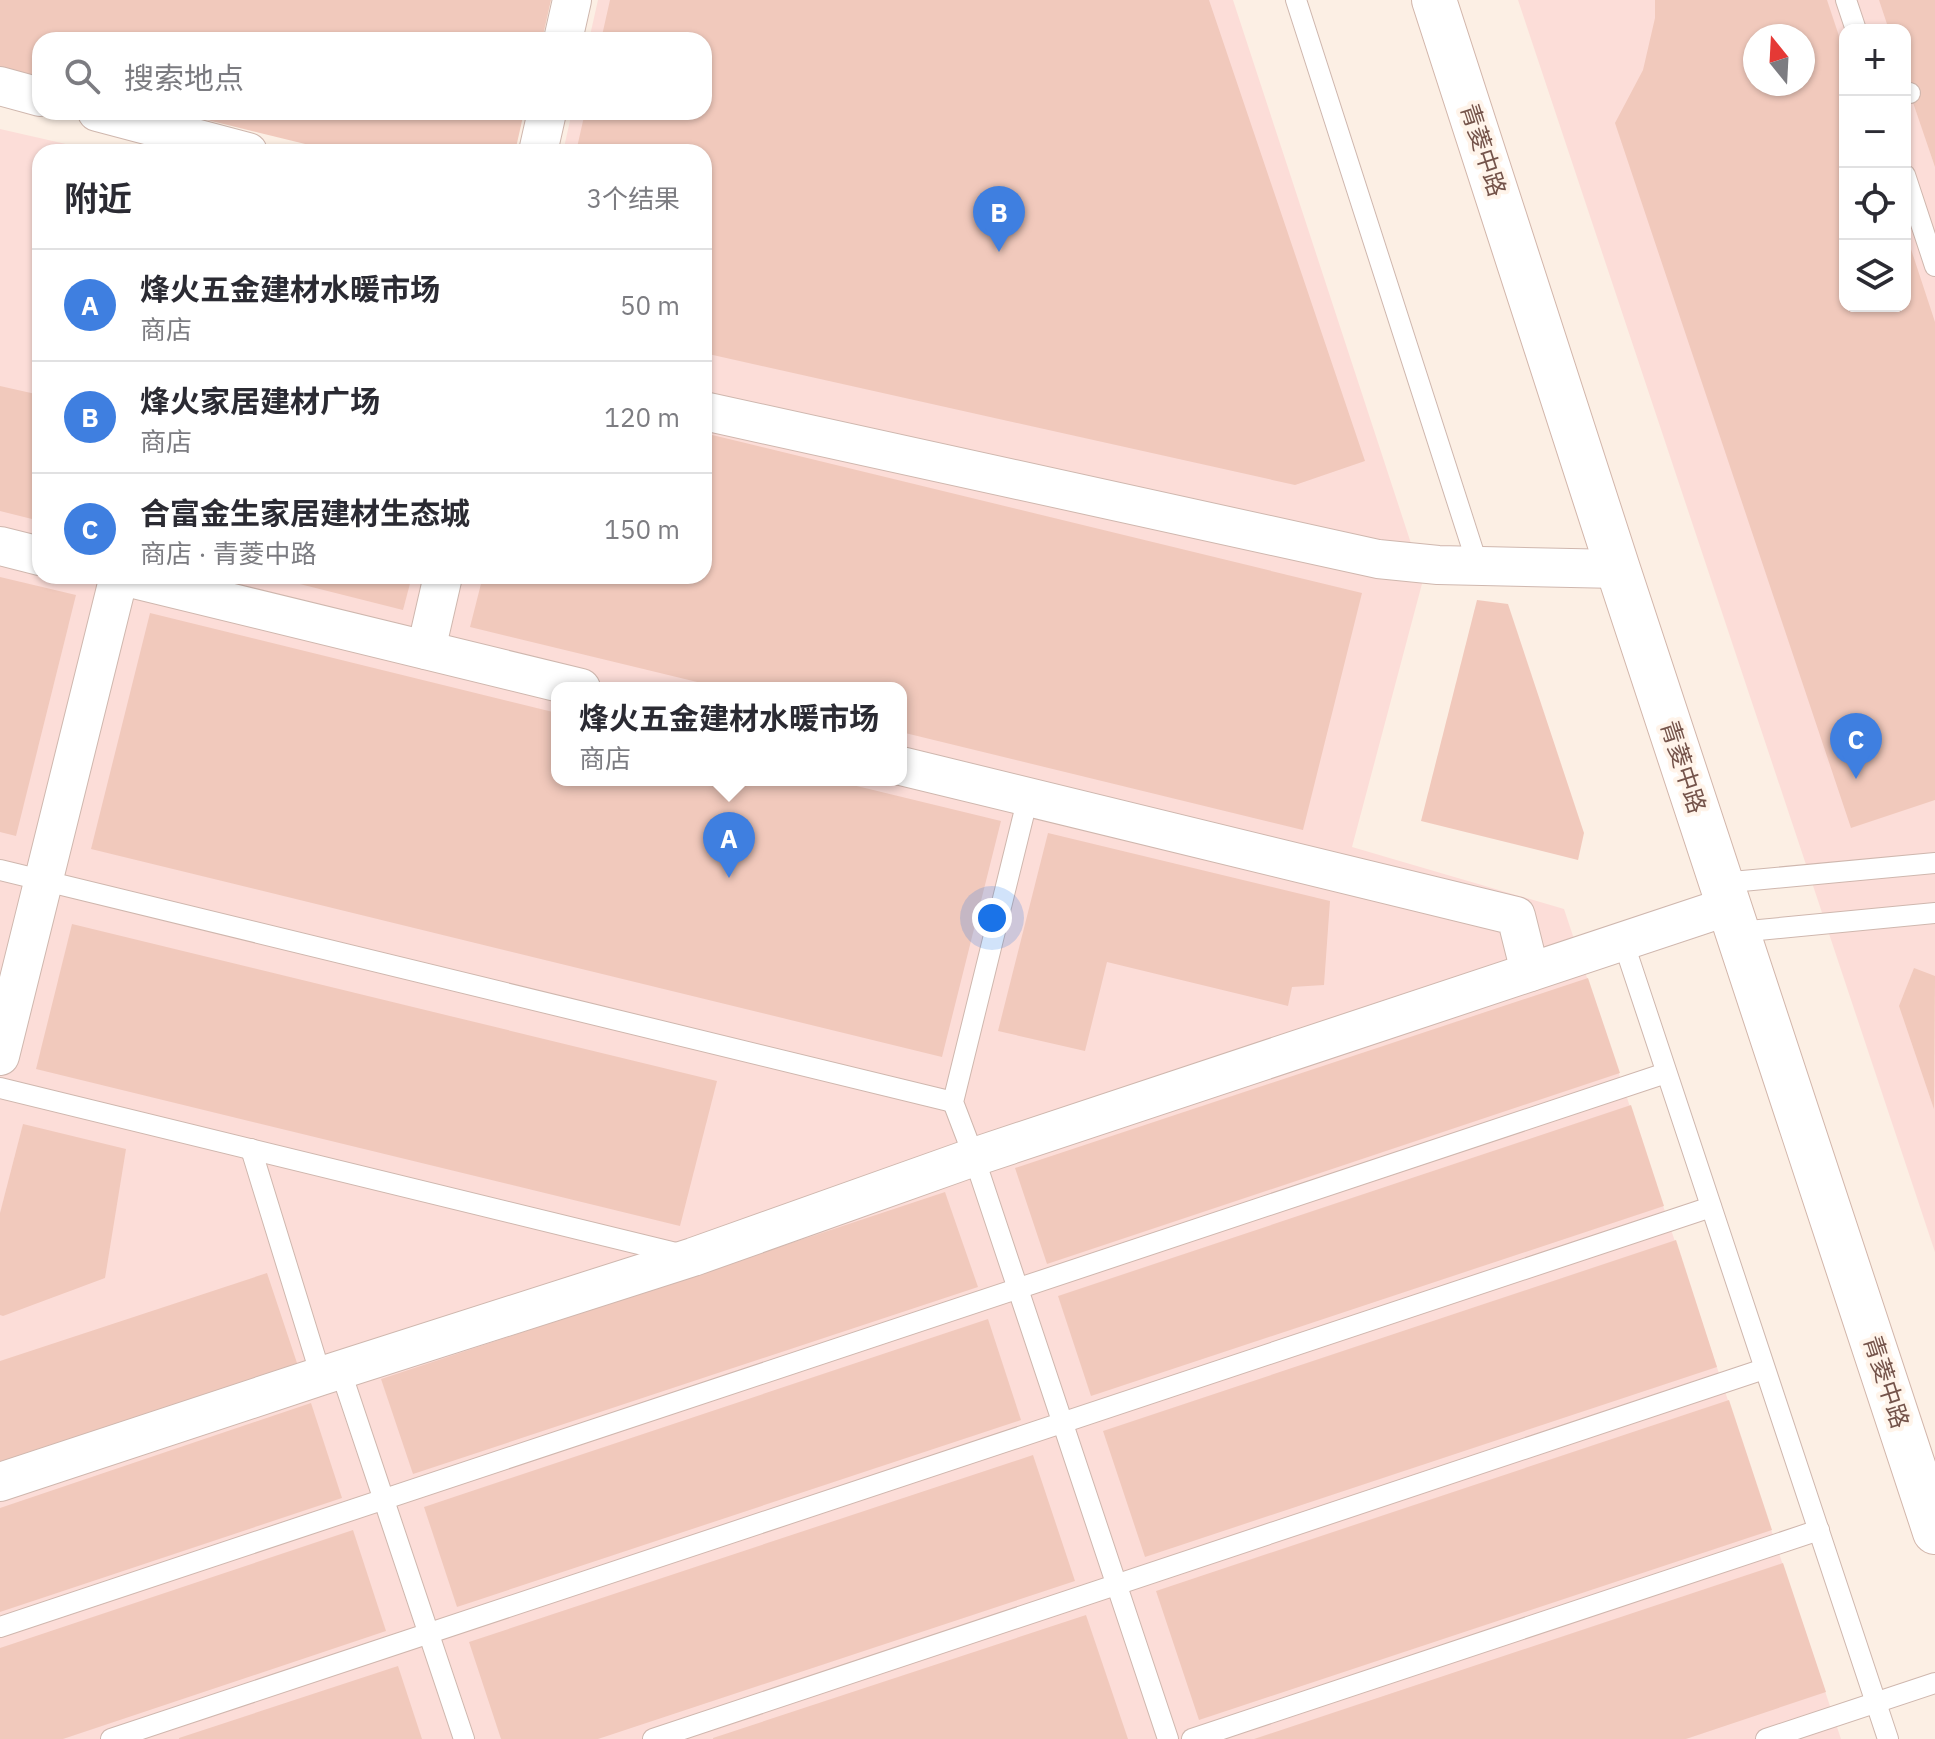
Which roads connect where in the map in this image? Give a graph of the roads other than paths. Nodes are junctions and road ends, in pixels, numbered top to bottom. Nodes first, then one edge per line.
1 (572, 0) edge
2 (1296, 0) edge
3 (1846, 0) edge
4 (1440, 2) edge
5 (1854, 24) edge
6 (565, 32) edge
7 (0, 86) edge
8 (32, 95) edge
9 (126, 120) edge
10 (545, 120) edge
11 (213, 144) edge
12 (540, 144) edge
13 (1911, 193) edge
14 (1935, 266) edge
15 (712, 413) edge
16 (0, 546) edge
17 (32, 554) edge
18 (1478, 566) junction
19 (1618, 569) junction
20 (125, 584) edge
21 (156, 584) edge
22 (441, 584) edge
23 (426, 650) junction
24 (557, 682) edge
25 (907, 767) edge
26 (1028, 797) junction
27 (1935, 863) edge
28 (0, 870) edge
29 (44, 881) junction
30 (1729, 907) junction
31 (1935, 913) edge
32 (1623, 941) junction
33 (1530, 972) junction
34 (0, 1056) edge
35 (1666, 1073) junction
36 (0, 1088) edge
37 (953, 1102) junction
38 (251, 1149) junction
39 (974, 1157) junction
40 (1711, 1207) junction
41 (693, 1257) junction
42 (1018, 1289) junction
43 (1764, 1369) junction
44 (331, 1372) junction
45 (1063, 1423) junction
46 (0, 1482) edge
47 (384, 1500) junction
48 (1819, 1530) junction
49 (1935, 1532) edge
50 (1117, 1584) junction
51 (0, 1627) edge
52 (429, 1634) junction
53 (1935, 1683) edge
54 (1876, 1702) junction
55 (111, 1739) edge
56 (464, 1739) edge
57 (653, 1739) edge
58 (1168, 1739) edge
59 (1192, 1739) edge
60 (1766, 1739) edge
61 (1888, 1739) edge

1 - 6 street
2 - 18 lane
3 - 5 lane
4 - 19 street, 青菱中路
7 - 8 street
9 - 11 street
10 - 12 street
13 - 14 lane
15 - 18 street
16 - 17 street
18 - 19 street
19 - 30 street, 青菱中路
20 - 29 street
21 - 23 street
22 - 23 street
23 - 24 street
25 - 26 street
26 - 33 street
26 - 37 lane
27 - 30 lane
28 - 29 lane
29 - 34 street
29 - 37 lane
30 - 31 lane
30 - 32 street
30 - 49 street, 青菱中路
32 - 33 street
32 - 35 lane
33 - 39 street
35 - 40 lane
35 - 42 lane
36 - 38 lane
37 - 39 lane
38 - 41 lane
38 - 44 lane
39 - 41 street
39 - 42 lane
40 - 43 lane
40 - 45 lane
41 - 44 street
42 - 45 lane
42 - 47 lane
43 - 48 lane
43 - 50 lane
44 - 46 street
44 - 47 lane
45 - 50 lane
45 - 52 lane
47 - 51 lane
47 - 52 lane
48 - 54 lane
48 - 59 lane
50 - 57 lane
50 - 58 lane
52 - 55 lane
52 - 56 lane
53 - 54 lane
54 - 60 lane
54 - 61 lane

